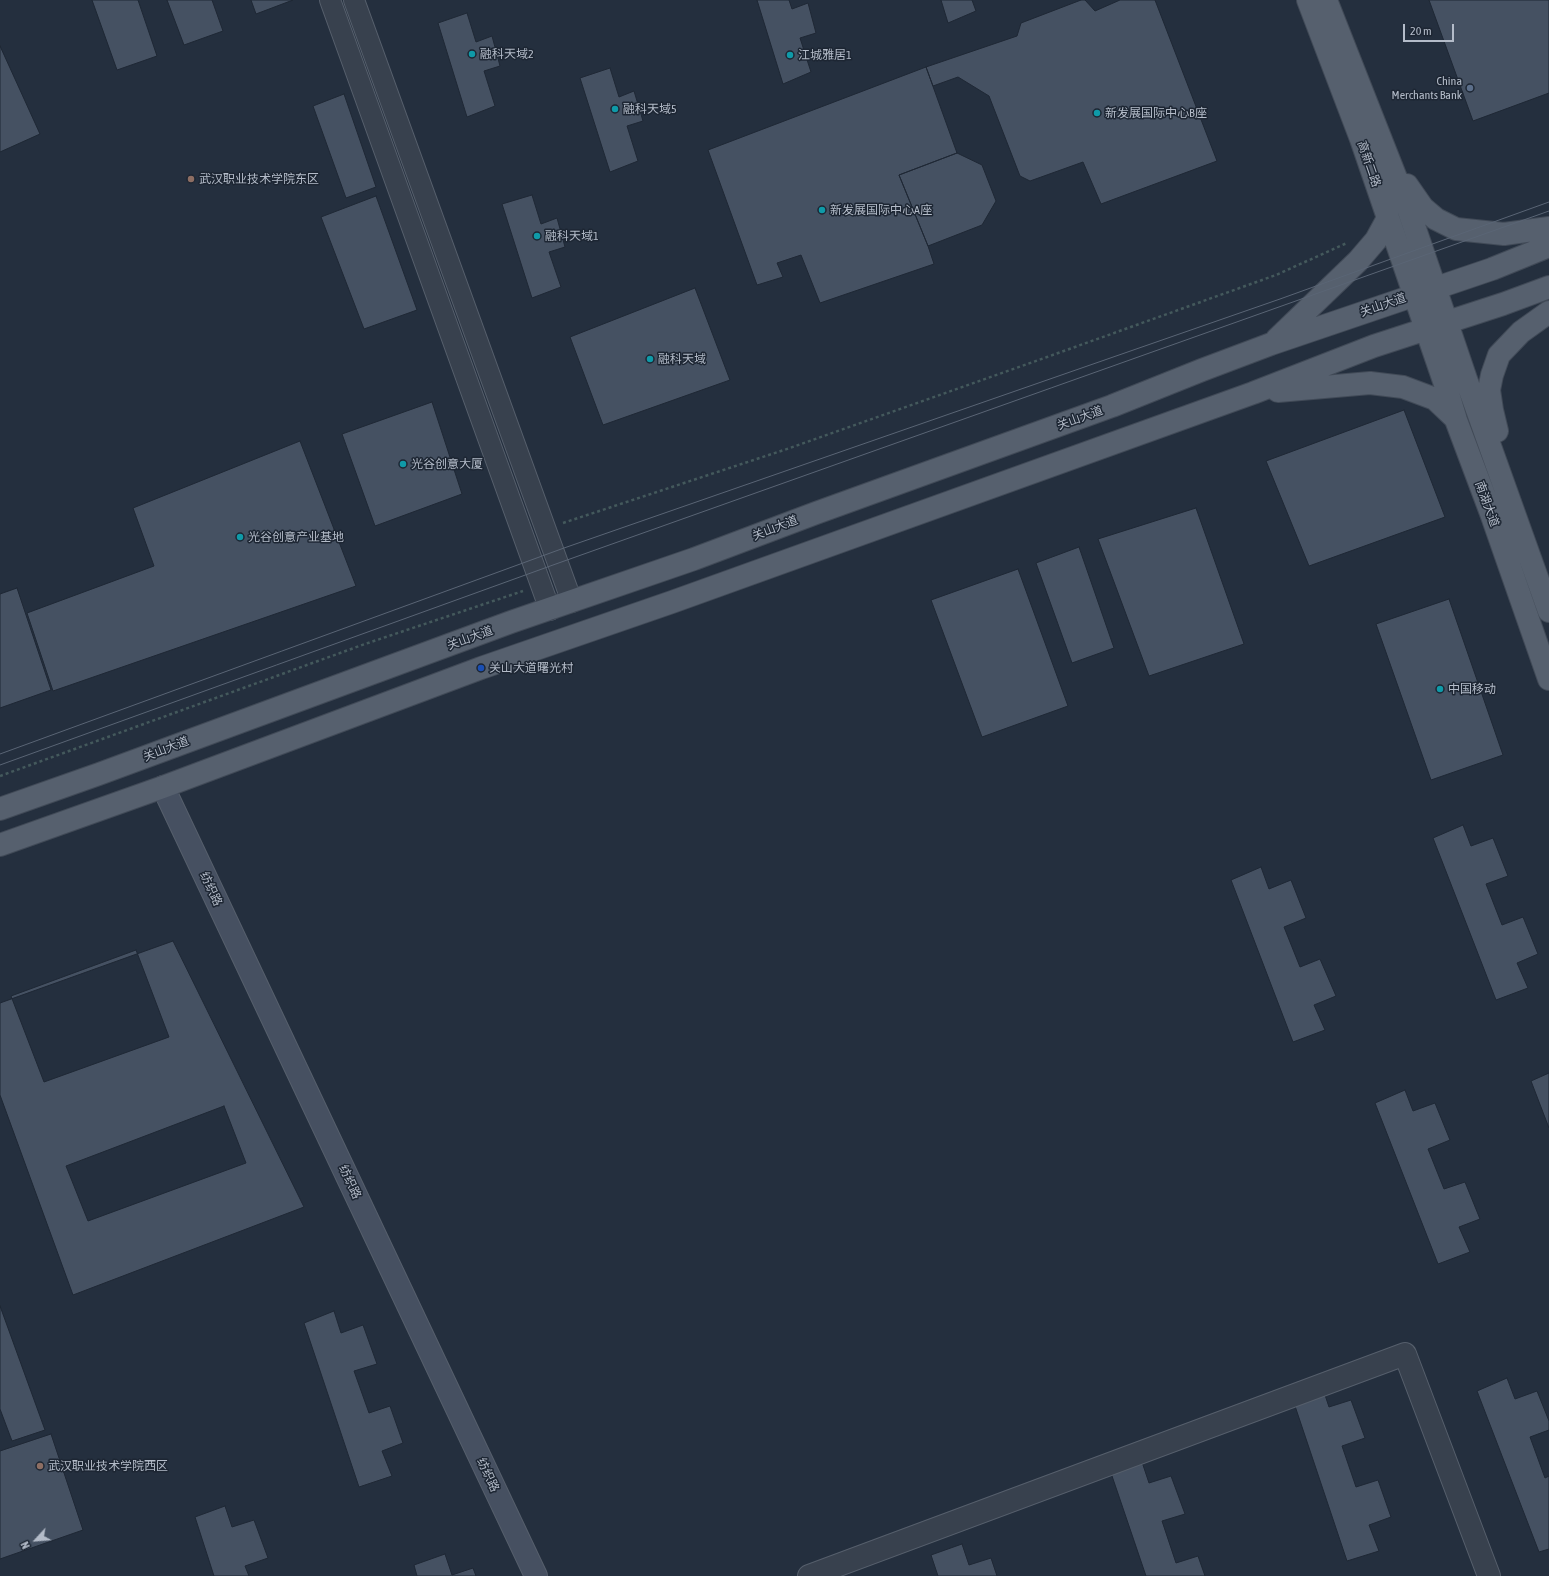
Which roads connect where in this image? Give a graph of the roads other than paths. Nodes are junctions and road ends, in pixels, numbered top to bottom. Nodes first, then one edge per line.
1 (330, 0) edge
2 (354, 0) edge
3 (1308, 0) edge
4 (1326, 0) edge
5 (1388, 159) junction
6 (1388, 218) junction
7 (1549, 228) edge
8 (1549, 246) edge
9 (1549, 287) edge
10 (1435, 288) junction
11 (1414, 295) junction
12 (1549, 312) edge
13 (1447, 322) junction
14 (1426, 329) junction
15 (1271, 344) junction
16 (1253, 393) junction
17 (1456, 420) junction
18 (1523, 539) junction
19 (572, 602) junction
20 (550, 610) junction
21 (1549, 611) edge
22 (1549, 679) edge
23 (163, 787) junction
24 (0, 809) edge
25 (0, 846) edge
26 (536, 1576) edge
27 (809, 1576) edge
28 (1490, 1576) edge

1 - 20 street
2 - 19 street
3 - 6 main road, 高新二路
4 - 5 main road, 高新二路
5 - 7 main road
5 - 10 main road, 高新二路
6 - 11 main road, 高新二路
6 - 15 main road
8 - 10 main road, 关山大道
9 - 13 main road
10 - 11 main road, 关山大道
10 - 13 main road, 南湖大道
11 - 14 main road, 高新二路
11 - 15 main road, 关山大道
12 - 18 main road
13 - 14 main road
13 - 18 main road, 南湖大道
14 - 16 main road
14 - 17 main road, 南湖大道
15 - 19 main road, 关山大道
16 - 17 main road
16 - 23 main road
17 - 22 main road, 南湖大道
18 - 21 main road, 南湖大道
19 - 20 main road, 关山大道
20 - 24 main road, 关山大道
23 - 25 main road
23 - 26 main road, 纺织路
27 - 28 street

